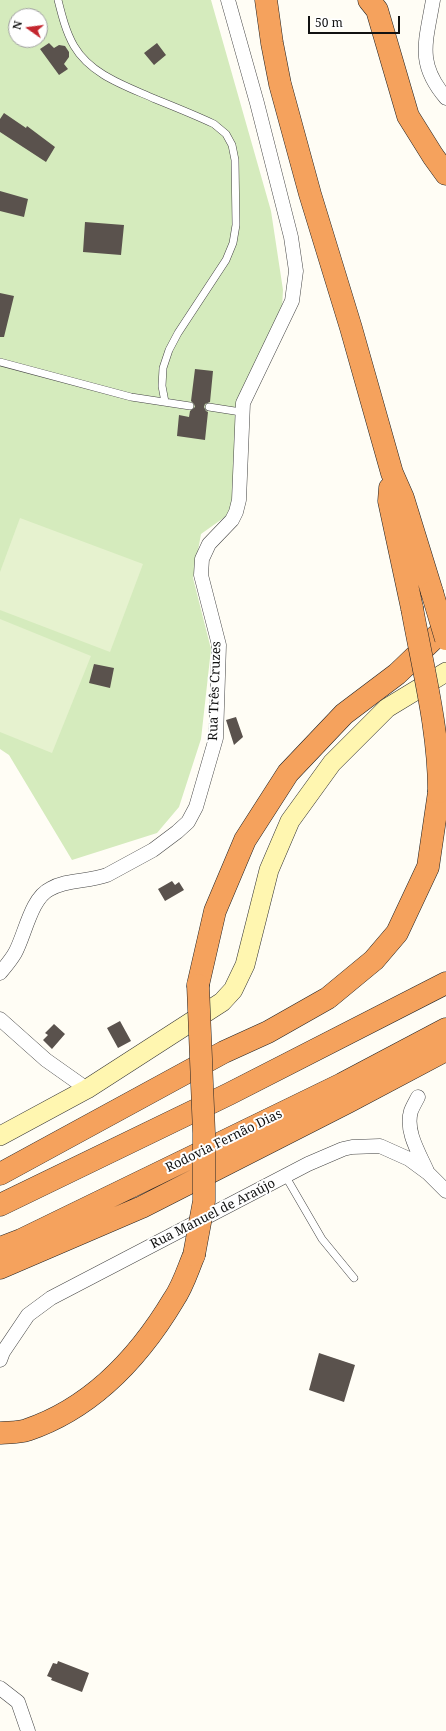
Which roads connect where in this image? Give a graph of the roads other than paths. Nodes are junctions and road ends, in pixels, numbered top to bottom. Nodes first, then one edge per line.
1 (58, 0) edge
2 (228, 0) edge
3 (266, 0) edge
4 (369, 0) edge
5 (433, 0) edge
6 (446, 98) edge
7 (446, 174) edge
8 (0, 362) edge
9 (165, 402) junction
10 (190, 406) dead end
11 (209, 407) dead end
12 (242, 412) junction
13 (392, 473) junction
14 (446, 627) edge
15 (446, 639) edge
16 (446, 672) edge
17 (0, 973) edge
18 (446, 983) edge
19 (0, 1019) edge
20 (446, 1029) edge
21 (446, 1050) edge
22 (87, 1089) junction
23 (418, 1097) dead end
24 (0, 1136) edge
25 (428, 1173) junction
26 (0, 1174) edge
27 (286, 1177) junction
28 (446, 1191) edge
29 (0, 1205) edge
30 (0, 1248) edge
31 (0, 1268) edge
32 (354, 1278) dead end
33 (0, 1360) edge
34 (0, 1433) edge
35 (0, 1688) edge
36 (28, 1731) edge

1 - 9 lane
2 - 12 street, Rua Três Cruzes
3 - 13 highway
4 - 7 highway
5 - 6 street
8 - 9 lane
9 - 10 lane
11 - 12 lane
12 - 17 street, Rua Três Cruzes
13 - 15 highway, bridge
13 - 26 highway, bridge
14 - 34 highway, bridge
16 - 22 street
18 - 29 highway
19 - 22 street
20 - 30 highway, Rodovia Fernão Dias
21 - 31 highway, Rodovia Fernão Dias
22 - 24 street
23 - 25 street
25 - 27 street, Rua Manuel de Araújo
25 - 28 street, Rua Manuel de Araújo
27 - 32 lane
27 - 33 street, Rua Manuel de Araújo
35 - 36 street

